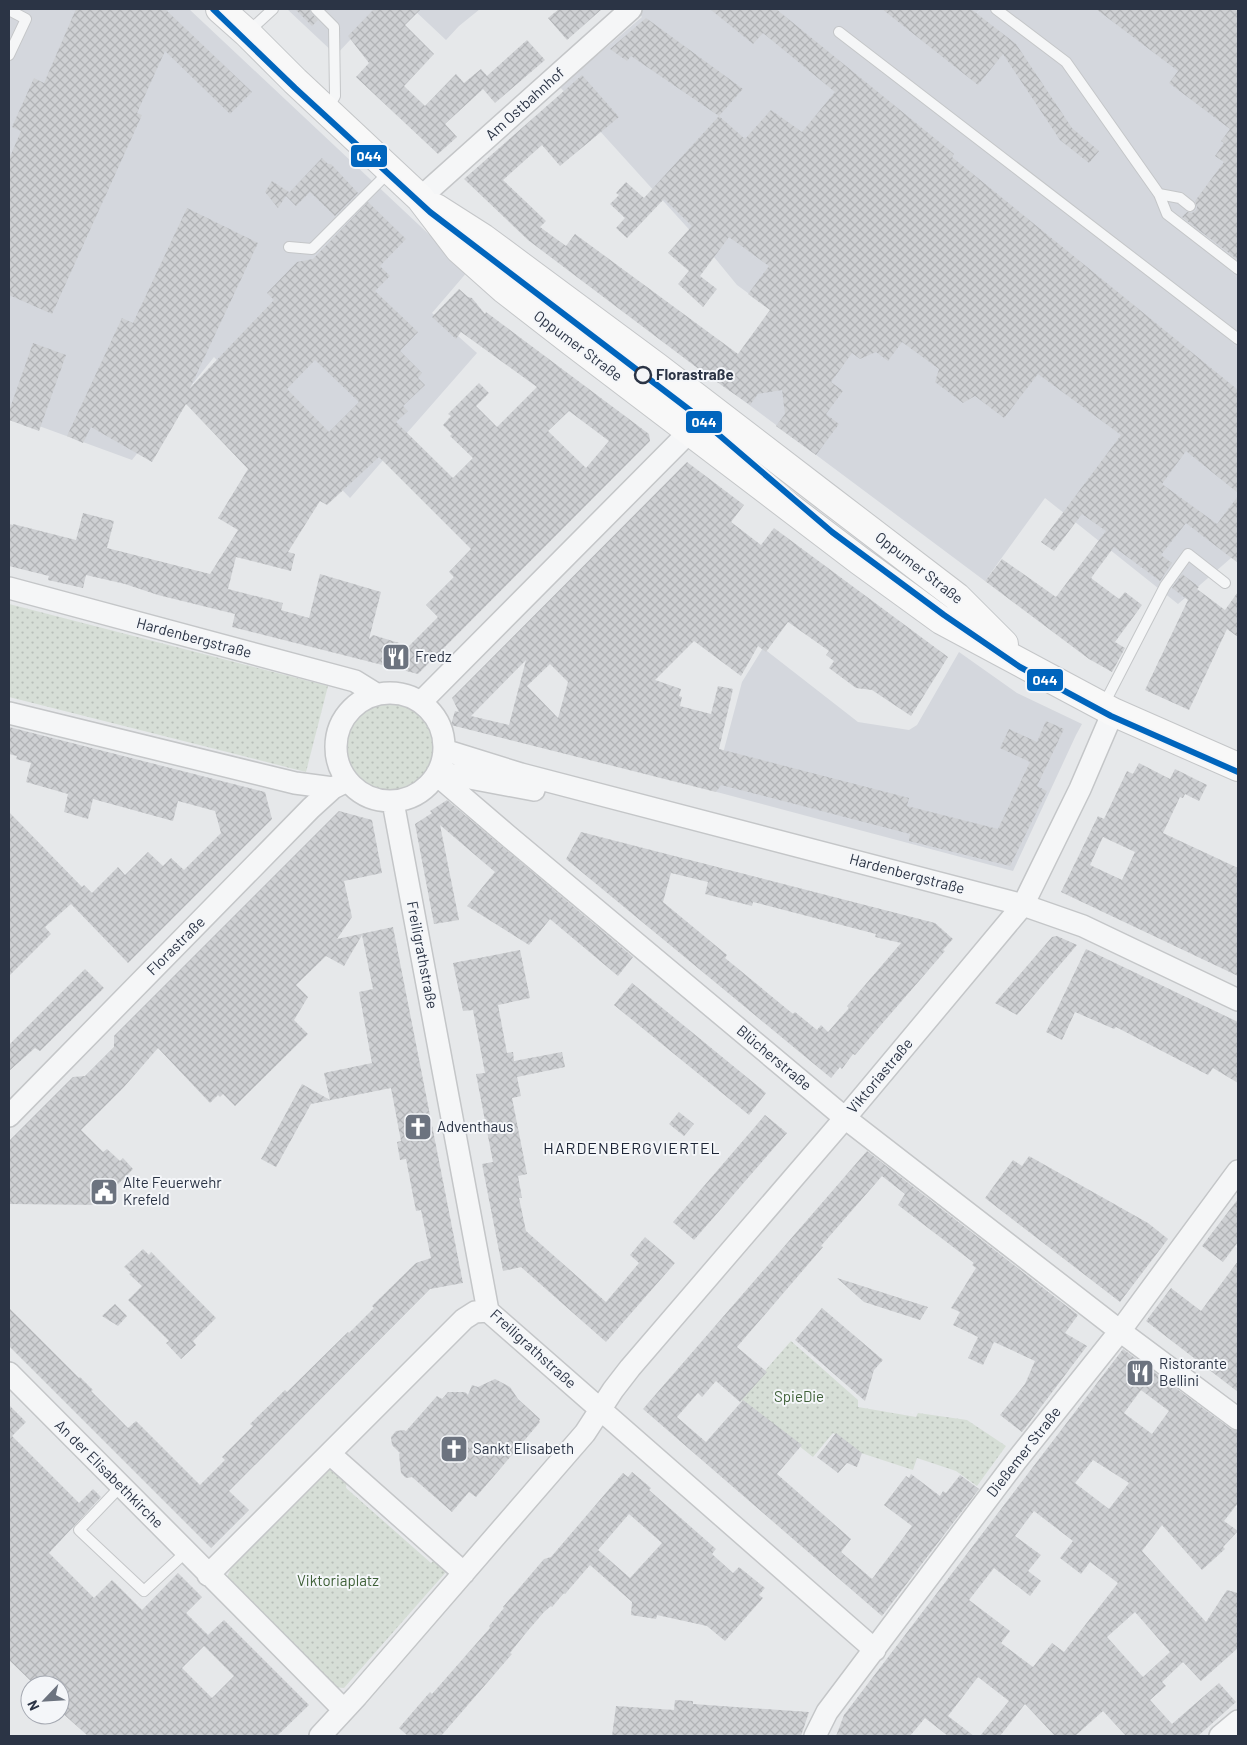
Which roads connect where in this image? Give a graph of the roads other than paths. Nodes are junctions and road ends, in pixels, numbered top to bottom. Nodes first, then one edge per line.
1 (220, 9) edge
2 (229, 9) edge
3 (273, 9) edge
4 (316, 9) edge
5 (631, 9) edge
6 (996, 9) edge
7 (9, 10) edge
8 (839, 32) dead end
9 (247, 33) junction
10 (9, 55) edge
11 (326, 112) junction
12 (390, 171) junction
13 (1159, 194) junction
14 (420, 198) junction
15 (1190, 206) dead end
16 (289, 247) dead end
17 (1238, 269) edge
18 (1238, 339) edge
19 (712, 409) junction
20 (691, 432) junction
21 (1225, 583) dead end
22 (9, 588) edge
23 (1024, 664) junction
24 (376, 694) junction
25 (421, 702) junction
26 (1108, 709) junction
27 (9, 713) edge
28 (444, 750) junction
29 (1238, 767) edge
30 (438, 774) junction
31 (340, 785) junction
32 (563, 785) junction
33 (394, 802) junction
34 (1023, 905) junction
35 (1238, 1000) edge
36 (9, 1116) edge
37 (845, 1118) junction
38 (1238, 1171) edge
39 (488, 1311) junction
40 (1120, 1331) junction
41 (9, 1373) edge
42 (601, 1409) junction
43 (1238, 1419) edge
44 (330, 1454) junction
45 (121, 1486) junction
46 (186, 1552) junction
47 (464, 1573) junction
48 (208, 1575) junction
49 (875, 1650) junction
50 (344, 1710) junction
51 (1238, 1721) edge
52 (320, 1736) edge
53 (816, 1736) edge
54 (1220, 1736) edge

1 - 9 main road, Oppumer Straße
2 - 9 main road, Oppumer Straße
3 - 9 lane
4 - 11 lane
5 - 14 street, Am Ostbahnhof
6 - 13 lane
7 - 10 lane
8 - 18 lane
9 - 11 main road, Oppumer Straße
11 - 12 main road, Oppumer Straße
12 - 14 main road, Oppumer Straße
12 - 16 lane
13 - 15 lane
13 - 17 lane
14 - 19 main road, Oppumer Straße
14 - 20 main road, Oppumer Straße
19 - 20 street
19 - 23 main road, Oppumer Straße
20 - 23 main road, Oppumer Straße
20 - 25 street
21 - 26 lane
22 - 24 street, Hardenbergstraße
23 - 26 main road, Oppumer Straße
24 - 25 street
24 - 31 street
25 - 28 street
26 - 29 main road, Oppumer Straße
26 - 34 street, Viktoriastraße
27 - 31 street
28 - 30 street
28 - 32 street, Hardenbergstraße
30 - 32 street, Hardenbergstraße
30 - 33 street
30 - 37 street, Blücherstraße
31 - 33 street
31 - 36 street, Florastraße
32 - 34 street, Hardenbergstraße
33 - 39 street, Freiligrathstraße
34 - 35 street, Hardenbergstraße
34 - 37 street, Viktoriastraße
37 - 40 street, Blücherstraße
37 - 42 street, Viktoriastraße
38 - 40 street, Dießemer Straße
39 - 42 street, Freiligrathstraße
39 - 44 street
40 - 43 street, Blücherstraße
40 - 49 street, Dießemer Straße
41 - 45 street, An der Elisabethkirche
42 - 47 street
42 - 49 street, Freiligrathstraße
44 - 47 street
44 - 48 street
45 - 46 street, An der Elisabethkirche
45 - 46 lane
46 - 48 street, An der Elisabethkirche
47 - 50 street
48 - 50 street
49 - 53 street, Dießemer Straße
50 - 52 street
51 - 54 street

